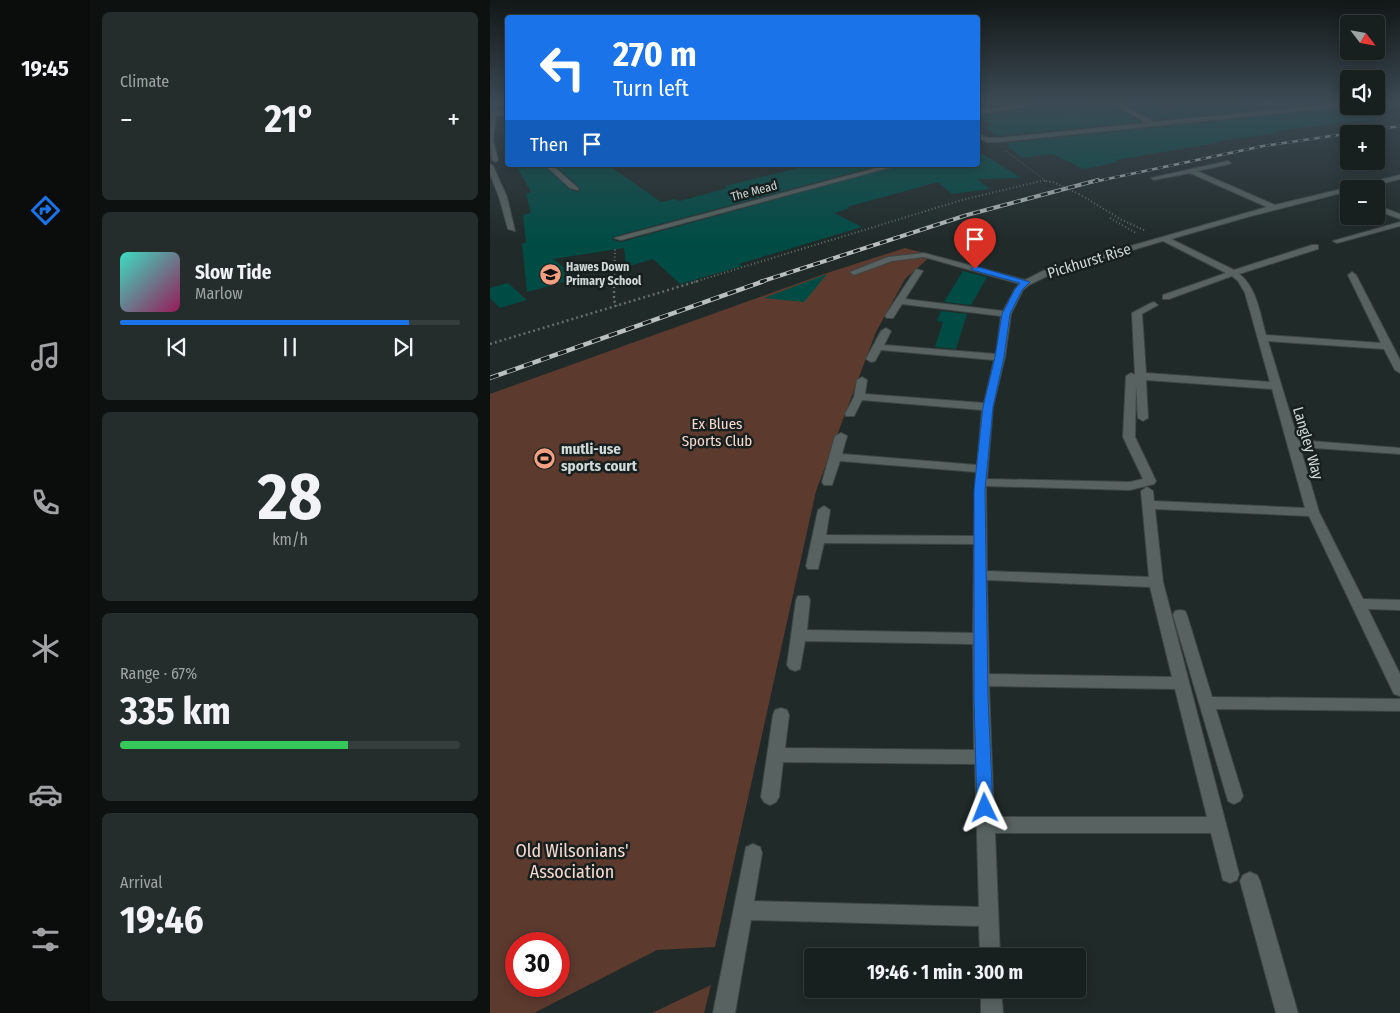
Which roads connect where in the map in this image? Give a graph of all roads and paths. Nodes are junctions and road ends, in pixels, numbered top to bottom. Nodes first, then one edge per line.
1 (491, 148) edge
2 (1003, 148) edge
3 (502, 159) dead end
4 (492, 162) edge
5 (1228, 163) dead end
6 (551, 167) edge
7 (888, 167) edge
8 (1191, 172) junction
9 (1400, 177) edge
10 (1154, 178) dead end
11 (1046, 181) junction
12 (1385, 181) edge
13 (576, 189) dead end
14 (1340, 192) edge
15 (1273, 207) junction
16 (1385, 210) edge
17 (1400, 216) edge
18 (1110, 218) dead end
19 (1400, 224) edge
20 (512, 229) dead end
21 (618, 238) joint
22 (1157, 240) junction
23 (1336, 241) dead end
24 (1315, 247) dead end
25 (918, 271) dead end
26 (854, 272) dead end
27 (1233, 273) junction
28 (1352, 275) dead end
29 (1026, 282) junction
30 (1166, 297) dead end
31 (899, 301) junction
32 (1154, 305) dead end
33 (617, 306) junction
34 (1006, 314) junction
35 (890, 316) dead end
36 (886, 331) dead end
37 (1262, 338) junction
38 (490, 344) edge
39 (1388, 346) junction
40 (878, 347) junction
41 (1000, 357) junction
42 (871, 359) dead end
43 (1400, 370) edge
44 (1135, 376) junction
45 (862, 380) dead end
46 (1276, 386) junction
47 (858, 397) junction
48 (988, 407) junction
49 (850, 414) dead end
50 (1143, 418) dead end
51 (841, 436) dead end
52 (1293, 444) junction
53 (1400, 451) edge
54 (835, 457) junction
55 (982, 469) junction
56 (828, 482) dead end
57 (980, 482) junction
58 (824, 510) dead end
59 (1312, 512) junction
60 (818, 539) junction
61 (980, 540) junction
62 (813, 566) dead end
63 (980, 575) junction
64 (1156, 582) junction
65 (803, 600) dead end
66 (1358, 604) junction
67 (1400, 605) edge
68 (1180, 615) dead end
69 (798, 635) junction
70 (981, 639) junction
71 (795, 665) dead end
72 (981, 680) junction
73 (1182, 683) junction
74 (1400, 690) edge
75 (1206, 703) junction
76 (1400, 705) edge
77 (781, 715) dead end
78 (776, 755) junction
79 (983, 757) junction
80 (1234, 796) dead end
81 (770, 797) dead end
82 (986, 825) junction
83 (1218, 825) junction
84 (753, 853) dead end
85 (1230, 874) dead end
86 (1250, 881) dead end
87 (743, 910) junction
88 (989, 916) junction
89 (990, 948) edge
90 (992, 998) edge
91 (724, 1013) edge
92 (992, 1013) edge
93 (1287, 1013) edge

1 - 4 street
2 - 11 path
3 - 4 street
4 - 20 street
5 - 8 street
6 - 13 street
7 - 21 street, The Mead
8 - 10 street
8 - 15 street
9 - 12 street, Pickhurst Rise
11 - 22 path, bridge
11 - 33 path
14 - 15 street, Pickhurst Rise
15 - 22 street, Pickhurst Rise
16 - 17 street
18 - 22 path
19 - 23 street
21 - 33 path
22 - 27 street, Langley Way
22 - 29 street, Pickhurst Rise
24 - 27 street
25 - 31 street
26 - 29 street
27 - 30 street
27 - 37 street, Langley Way
28 - 39 street
29 - 34 street
31 - 34 street
31 - 35 street
32 - 44 street
33 - 38 path
34 - 41 street
36 - 40 street
37 - 39 street
37 - 46 street, Langley Way
39 - 43 street
40 - 41 street
40 - 42 street
41 - 48 street
44 - 46 street
44 - 50 street
44 - 57 street
45 - 47 street
46 - 52 street, Langley Way
47 - 48 street
47 - 49 street
48 - 55 street
51 - 54 street
52 - 53 street
52 - 59 street, Langley Way
54 - 55 street
54 - 56 street
55 - 57 street
57 - 61 street
58 - 60 street
59 - 64 street
59 - 66 street, Langley Way
60 - 61 street
60 - 62 street
61 - 63 street
63 - 64 street
63 - 70 street
64 - 73 street
65 - 69 street
66 - 67 street
66 - 74 street, Langley Way
68 - 75 street
69 - 70 street
69 - 71 street
70 - 72 street
72 - 73 street
72 - 79 street
73 - 83 street
75 - 76 street
75 - 80 street
77 - 78 street
78 - 79 street
78 - 81 street
79 - 82 street
82 - 83 street
82 - 88 street
83 - 85 street
84 - 87 street
86 - 93 street
87 - 88 street
87 - 91 street
88 - 89 street
90 - 92 street

